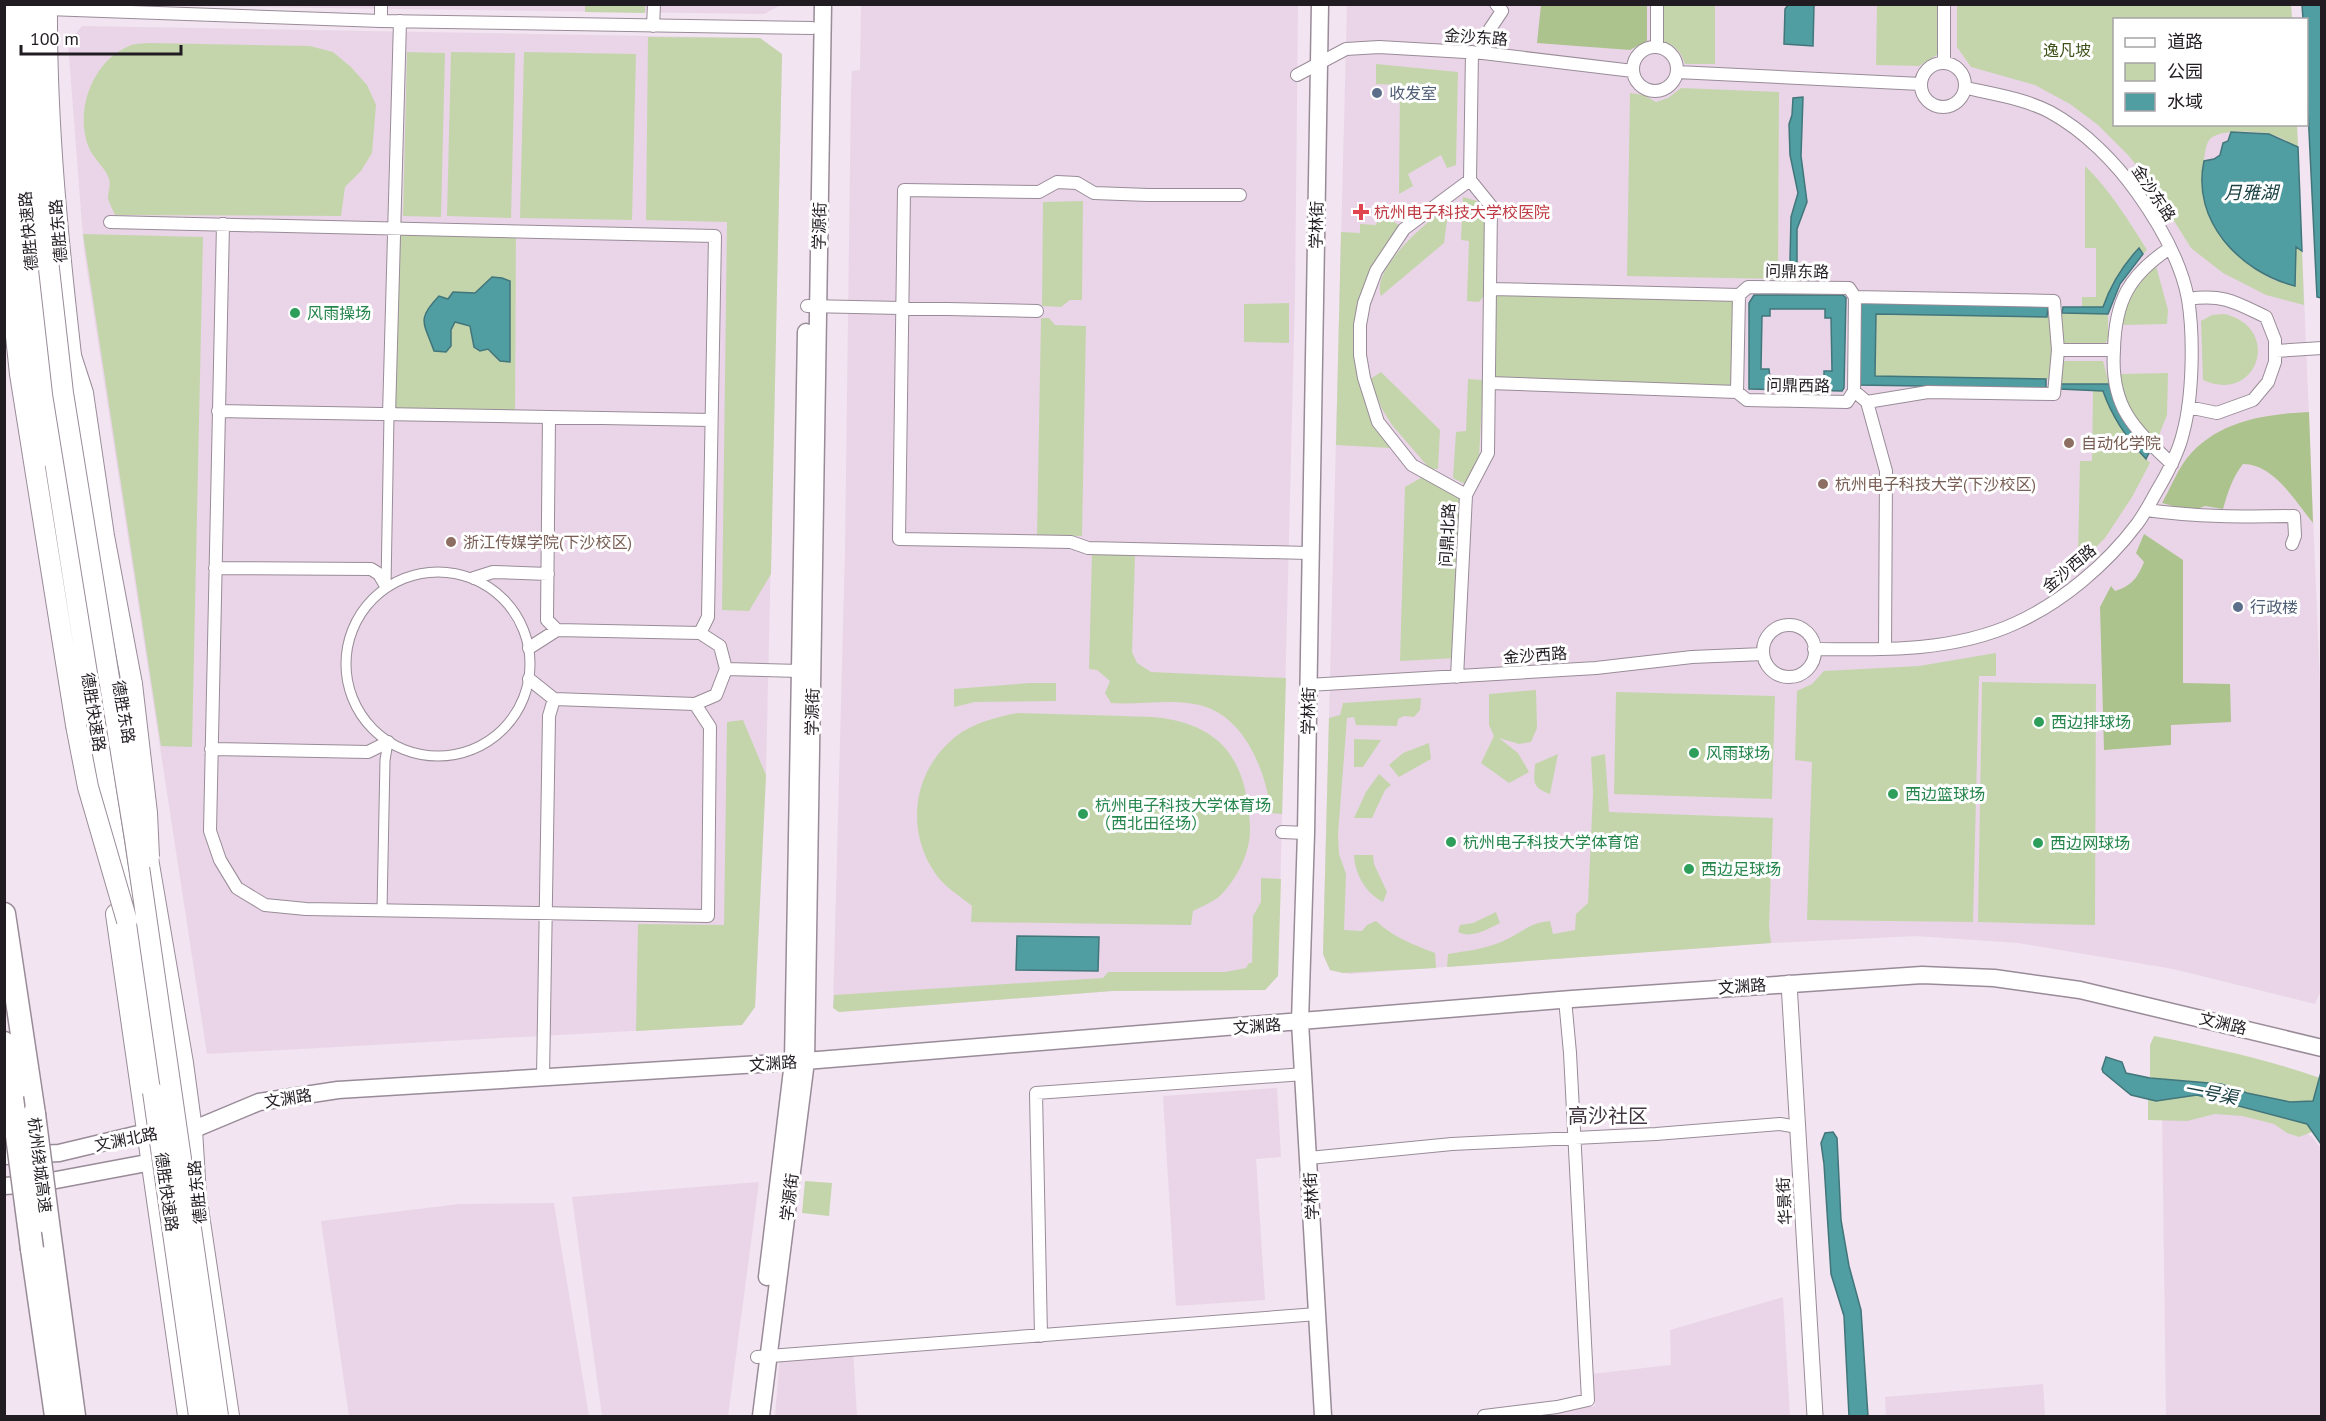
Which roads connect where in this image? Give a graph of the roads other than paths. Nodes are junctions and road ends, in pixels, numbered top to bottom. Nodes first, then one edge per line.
1 (14, 4) edge
2 (381, 4) edge
3 (654, 4) edge
4 (812, 4) edge
5 (823, 4) edge
6 (1320, 4) edge
7 (1496, 4) edge
8 (1657, 4) edge
9 (1944, 4) edge
10 (42, 6) edge
11 (381, 21) junction
12 (399, 21) junction
13 (653, 26) junction
14 (812, 27) junction
15 (4, 32) edge
16 (1657, 47) junction
17 (1478, 52) junction
18 (1944, 62) junction
19 (1320, 63) junction
20 (1633, 70) junction
21 (1677, 72) junction
22 (1297, 75) dead end
23 (1921, 84) junction
24 (1966, 88) junction
25 (7, 149) edge
26 (1470, 180) junction
27 (4, 186) edge
28 (1240, 195) dead end
29 (4, 199) edge
30 (110, 222) dead end
31 (223, 224) junction
32 (394, 228) junction
33 (2170, 248) junction
34 (1490, 289) junction
35 (1739, 295) junction
36 (1855, 297) junction
37 (2188, 299) junction
38 (812, 306) junction
39 (903, 308) junction
40 (1037, 311) dead end
41 (2322, 348) edge
42 (2058, 350) junction
43 (2114, 350) junction
44 (2276, 351) junction
45 (71, 356) junction
46 (1489, 383) junction
47 (1854, 391) junction
48 (1737, 392) junction
49 (1867, 402) junction
50 (2188, 407) junction
51 (218, 411) junction
52 (389, 415) junction
53 (549, 417) junction
54 (711, 420) junction
55 (2172, 464) junction
56 (1466, 495) junction
57 (2146, 510) junction
58 (2292, 544) dead end
59 (1309, 553) junction
60 (215, 568) junction
61 (548, 574) junction
62 (474, 578) junction
63 (386, 586) junction
64 (557, 630) junction
65 (700, 633) junction
66 (529, 648) junction
67 (1815, 649) junction
68 (1885, 649) junction
69 (1763, 654) junction
70 (726, 669) junction
71 (800, 671) junction
72 (1457, 677) junction
73 (529, 679) junction
74 (1308, 685) junction
75 (554, 699) junction
76 (695, 704) junction
77 (388, 742) junction
78 (211, 749) junction
79 (1282, 832) dead end
80 (1306, 833) junction
81 (382, 910) junction
82 (546, 913) junction
83 (4, 914) edge
84 (128, 921) junction
85 (154, 971) junction
86 (1789, 983) junction
87 (1565, 999) junction
88 (1300, 1022) junction
89 (4, 1043) edge
90 (2322, 1048) edge
91 (800, 1062) junction
92 (1304, 1074) junction
93 (543, 1078) junction
94 (1798, 1127) junction
95 (192, 1130) junction
96 (147, 1132) junction
97 (1574, 1138) junction
98 (4, 1156) edge
99 (1309, 1158) junction
100 (152, 1162) junction
101 (4, 1186) edge
102 (1317, 1314) junction
103 (1041, 1336) junction
104 (763, 1357) junction
105 (56, 1416) edge
106 (74, 1416) edge
107 (188, 1416) edge
108 (199, 1416) edge
109 (218, 1416) edge
110 (229, 1416) edge
111 (751, 1416) edge
112 (761, 1416) edge
113 (1323, 1416) edge
114 (1484, 1416) edge
115 (1815, 1416) edge

1 - 84 main road, 德胜快速路, bridge
2 - 11 street
3 - 13 street
4 - 14 main road, 学源街
5 - 38 main road, 学源街
6 - 19 main road, 学林街
7 - 17 street
8 - 16 street
9 - 18 street
10 - 11 street
10 - 45 main road, 德胜东路
10 - 85 main road, 德胜快速路, bridge
11 - 12 street
12 - 13 street
12 - 32 street
13 - 14 street
14 - 38 main road, 学源街
15 - 25 main road
16 - 20 street
16 - 21 street
17 - 19 street, 金沙东路
17 - 20 street, 金沙东路
17 - 26 street
18 - 23 street
18 - 24 street
19 - 22 street, 金沙东路
19 - 59 main road, 学林街
20 - 21 street
21 - 23 street
23 - 24 street
24 - 33 street, 金沙东路
25 - 27 main road
25 - 96 main road
26 - 34 street
26 - 56 street, 问鼎北路
28 - 39 street
29 - 84 main road, bridge
30 - 31 street
31 - 32 street
31 - 51 street
32 - 52 street
32 - 54 street
33 - 37 street, 金沙东路
33 - 43 street
34 - 35 street, 问鼎东路
34 - 46 street
35 - 36 street, 问鼎东路
35 - 48 street
36 - 42 street, 问鼎东路
36 - 47 street
37 - 44 street
37 - 50 street, 金沙东路
38 - 39 street
38 - 71 main road, 学源街
38 - 91 main road, 学源街
39 - 40 street
39 - 59 street
41 - 44 street
42 - 43 street
42 - 49 street
43 - 55 street
44 - 50 street
45 - 85 main road, bridge
45 - 95 main road, 德胜东路
46 - 48 street, 问鼎西路
46 - 56 street
47 - 48 street, 问鼎西路
47 - 49 street, 问鼎西路
49 - 68 street
50 - 55 street, 金沙西路
51 - 52 street
51 - 60 street
52 - 53 street
52 - 63 street
53 - 54 street
53 - 61 street
54 - 65 street
55 - 57 street, 金沙西路
56 - 72 street, 问鼎北路
57 - 58 street
57 - 68 street, 金沙西路
59 - 74 main road, 学林街
60 - 63 street
60 - 78 street
61 - 62 street
61 - 64 street
62 - 63 street
62 - 66 street
63 - 77 street
64 - 65 street
64 - 66 street
65 - 70 street
66 - 73 street
67 - 68 street, 金沙西路
67 - 69 street
67 - 69 street
69 - 72 street, 金沙西路
70 - 71 street
70 - 76 street
71 - 91 main road, 学源街
72 - 74 street, 金沙西路
73 - 75 street
73 - 77 street
74 - 80 main road, 学林街
75 - 76 street
75 - 82 street
76 - 82 street
77 - 78 street
77 - 81 street
78 - 81 street
79 - 80 street
80 - 88 main road, 学林街
81 - 82 street
82 - 93 street
83 - 106 highway, 杭州绕城高速, bridge
84 - 108 main road, 德胜快速路, bridge
85 - 109 main road, 德胜快速路, bridge
86 - 87 main road, 文渊路
86 - 90 main road, 文渊路
86 - 94 street, 华景街
87 - 88 main road, 文渊路
87 - 97 street
88 - 91 main road, 文渊路
88 - 92 main road, 学林街
89 - 105 highway, 杭州绕城高速, bridge
91 - 93 main road, 文渊路
91 - 104 main road, 学源街
92 - 99 main road, 学林街
92 - 103 street
93 - 95 main road, 文渊路
94 - 97 street
94 - 115 street, 华景街
95 - 96 main road, 文渊北路
95 - 100 main road, 文渊北路
95 - 110 main road, 德胜东路
96 - 98 main road, 文渊北路
96 - 100 main road
97 - 99 street
97 - 114 street
99 - 102 main road, 学林街
100 - 101 main road, 文渊北路
100 - 107 main road
102 - 103 street
102 - 113 main road, 学林街
103 - 104 street
104 - 111 main road, 学源街
104 - 112 main road, 学源街

